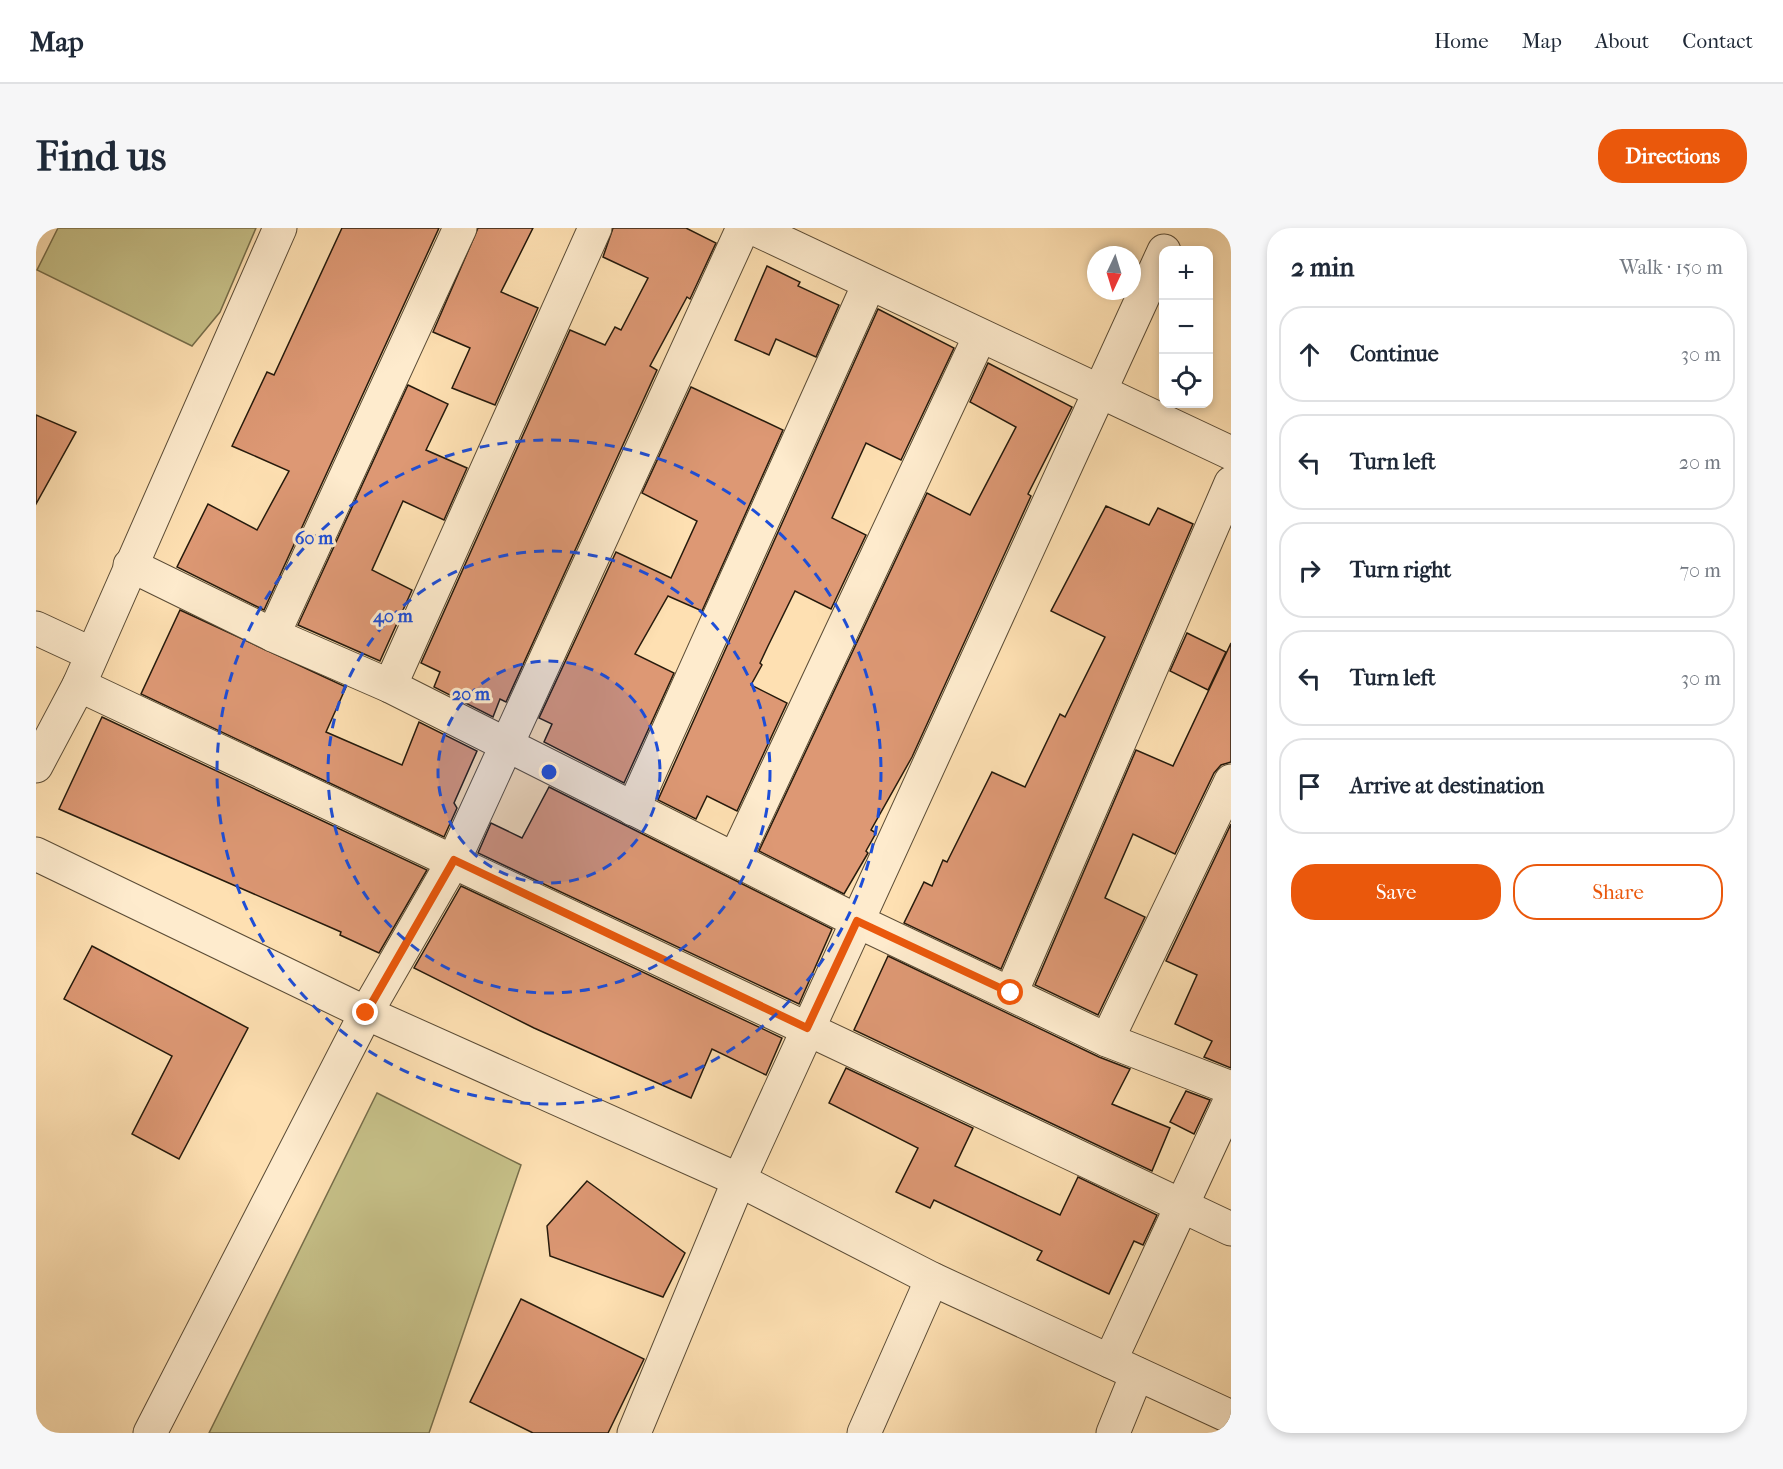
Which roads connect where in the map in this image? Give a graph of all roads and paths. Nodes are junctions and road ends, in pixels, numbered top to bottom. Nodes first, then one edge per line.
1 (280, 228) edge
2 (460, 228) edge
3 (595, 228) edge
4 (743, 228) edge
5 (753, 228) edge
6 (1174, 228) edge
7 (1166, 246) edge
8 (1159, 262) edge
9 (869, 284) junction
10 (980, 336) junction
11 (1101, 392) junction
12 (1231, 453) edge
13 (1231, 483) edge
14 (130, 565) junction
15 (36, 628) edge
16 (273, 635) junction
17 (92, 654) junction
18 (79, 685) junction
19 (390, 686) junction
20 (506, 746) junction
21 (36, 766) edge
22 (1231, 781) edge
23 (633, 809) junction
24 (36, 854) edge
25 (735, 859) junction
26 (454, 860) junction
27 (857, 921) junction
28 (1011, 993) junction
29 (366, 1013) junction
30 (807, 1028) junction
31 (1107, 1040) junction
32 (1231, 1088) edge
33 (1231, 1099) edge
34 (739, 1180) junction
35 (1182, 1207) junction
36 (1231, 1229) edge
37 (932, 1279) junction
38 (1124, 1367) junction
39 (1231, 1417) edge
40 (150, 1433) edge
41 (633, 1433) edge
42 (864, 1433) edge
43 (1113, 1433) edge

1 - 14 street
2 - 16 street
3 - 19 street
4 - 20 street
5 - 9 street
6 - 7 street
8 - 11 street
9 - 10 street
9 - 23 street
10 - 11 street
10 - 25 street
11 - 12 street
11 - 27 street
13 - 28 street
14 - 16 street
14 - 17 street
15 - 17 street
16 - 19 street
17 - 18 street
18 - 21 street
18 - 26 street
19 - 20 street
20 - 23 street
20 - 26 street
22 - 31 street
23 - 25 street
24 - 29 street
25 - 27 street
26 - 29 street
26 - 30 street
27 - 28 street
27 - 30 street
28 - 31 street
29 - 34 street
29 - 40 street
30 - 34 street
30 - 35 street
31 - 32 street
33 - 35 street
34 - 37 street
34 - 41 street
35 - 36 street
35 - 38 street
37 - 38 street
37 - 42 street
38 - 39 street
38 - 43 street

